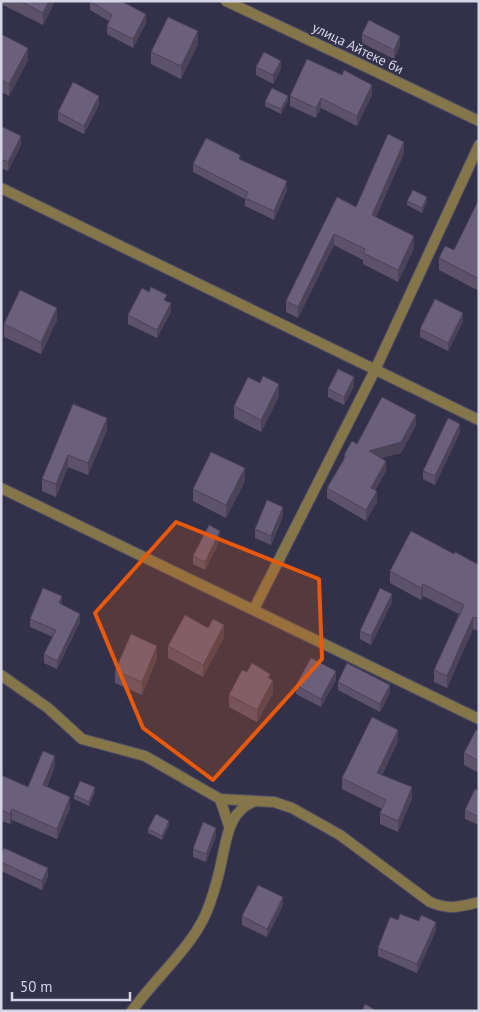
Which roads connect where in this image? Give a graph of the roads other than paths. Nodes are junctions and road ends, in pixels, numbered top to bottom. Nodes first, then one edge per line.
1 (226, 1) edge
2 (479, 121) edge
3 (479, 145) edge
4 (1, 188) edge
5 (375, 370) junction
6 (479, 420) edge
7 (1, 488) edge
8 (254, 609) junction
9 (1, 675) edge
10 (479, 719) edge
11 (220, 799) junction
12 (254, 801) junction
13 (229, 826) junction
14 (479, 902) edge
15 (132, 1011) edge

1 - 2 street, улица Айтеке би
3 - 5 street
4 - 5 street
5 - 6 street
5 - 8 street
7 - 8 street
8 - 10 street
9 - 11 street
11 - 12 street
11 - 13 street
12 - 13 street
12 - 14 street
13 - 15 street

